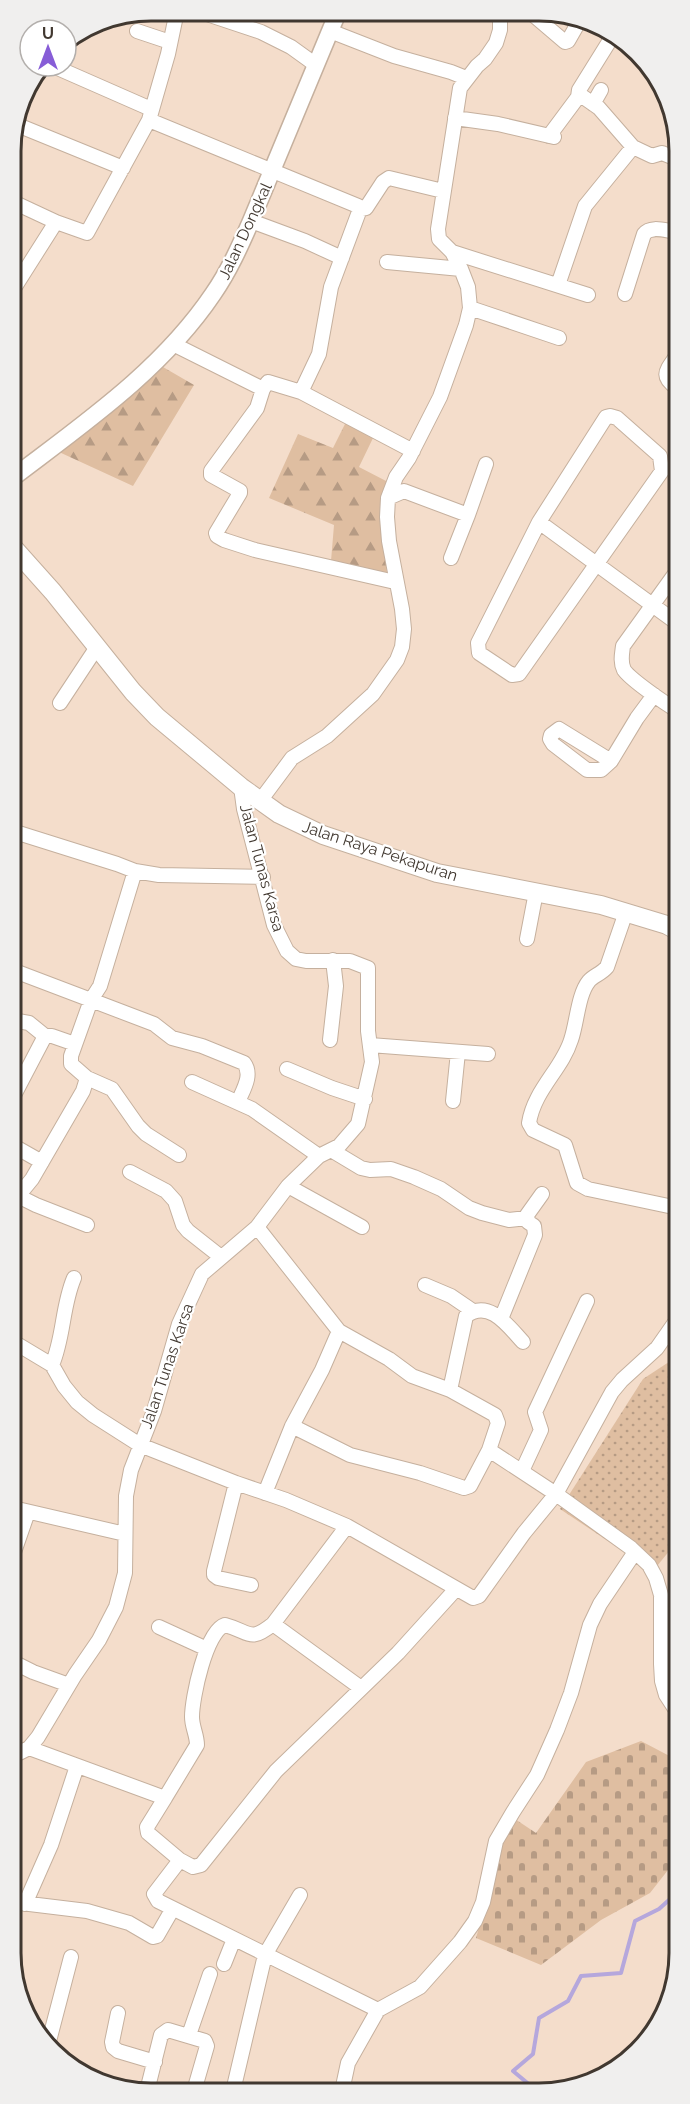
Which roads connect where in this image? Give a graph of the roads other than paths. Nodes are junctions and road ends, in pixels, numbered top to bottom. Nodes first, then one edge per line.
1 (175, 21) edge
2 (228, 21) edge
3 (334, 21) edge
4 (500, 21) edge
5 (540, 21) edge
6 (576, 27) edge
7 (137, 31) dead end
8 (330, 31) junction
9 (170, 42) junction
10 (609, 42) edge
11 (316, 64) junction
12 (77, 78) edge
13 (466, 78) junction
14 (601, 90) dead end
15 (579, 93) junction
16 (593, 104) junction
17 (150, 115) junction
18 (455, 118) junction
19 (23, 127) edge
20 (633, 147) junction
21 (669, 156) edge
22 (123, 168) junction
23 (272, 171) junction
24 (443, 191) junction
25 (21, 206) edge
26 (360, 209) junction
27 (251, 221) junction
28 (56, 222) junction
29 (669, 231) edge
30 (452, 252) junction
31 (342, 258) junction
32 (387, 262) dead end
33 (461, 269) junction
34 (21, 277) edge
35 (558, 285) junction
36 (625, 294) dead end
37 (588, 295) dead end
38 (470, 308) junction
39 (559, 338) dead end
40 (173, 344) junction
41 (669, 367) edge
42 (669, 382) edge
43 (263, 389) junction
44 (301, 392) junction
45 (413, 451) junction
46 (486, 464) dead end
47 (21, 471) edge
48 (388, 498) junction
49 (468, 515) junction
50 (539, 522) junction
51 (21, 557) edge
52 (451, 558) dead end
53 (595, 564) junction
54 (395, 582) junction
55 (669, 583) edge
56 (653, 606) junction
57 (669, 617) edge
58 (97, 647) junction
59 (654, 695) junction
60 (60, 703) dead end
61 (669, 705) edge
62 (611, 761) dead end
63 (241, 787) junction
64 (260, 801) junction
65 (21, 834) edge
66 (135, 872) junction
67 (263, 877) junction
68 (536, 892) junction
69 (626, 912) junction
70 (669, 926) edge
71 (526, 939) dead end
72 (333, 960) junction
73 (21, 973) edge
74 (92, 1000) junction
75 (21, 1022) edge
76 (45, 1036) junction
77 (330, 1040) dead end
78 (75, 1044) junction
79 (370, 1045) junction
80 (458, 1052) junction
81 (488, 1054) dead end
82 (287, 1070) dead end
83 (87, 1078) junction
84 (21, 1082) edge
85 (192, 1082) dead end
86 (365, 1099) junction
87 (453, 1101) dead end
88 (238, 1102) junction
89 (21, 1150) edge
90 (325, 1153) junction
91 (179, 1155) dead end
92 (42, 1162) junction
93 (130, 1172) dead end
94 (288, 1186) junction
95 (21, 1189) edge
96 (542, 1194) dead end
97 (21, 1197) edge
98 (669, 1206) edge
99 (526, 1218) junction
100 (87, 1225) dead end
101 (257, 1227) junction
102 (362, 1227) dead end
103 (221, 1257) junction
104 (74, 1278) dead end
105 (425, 1285) dead end
106 (587, 1301) dead end
107 (473, 1311) junction
108 (501, 1319) junction
109 (669, 1330) edge
110 (339, 1331) junction
111 (523, 1342) dead end
112 (21, 1346) edge
113 (52, 1365) junction
114 (450, 1390) junction
115 (292, 1426) junction
116 (140, 1445) junction
117 (489, 1450) junction
118 (522, 1471) junction
119 (236, 1483) junction
120 (265, 1493) junction
121 (556, 1494) junction
122 (21, 1510) edge
123 (28, 1512) junction
124 (347, 1526) junction
125 (21, 1532) edge
126 (125, 1534) junction
127 (635, 1552) junction
128 (251, 1585) dead end
129 (456, 1589) junction
130 (273, 1624) junction
131 (159, 1627) dead end
132 (207, 1649) junction
133 (21, 1666) edge
134 (69, 1685) junction
135 (361, 1688) junction
136 (669, 1700) edge
137 (29, 1748) junction
138 (21, 1752) edge
139 (77, 1766) junction
140 (165, 1798) junction
141 (180, 1860) junction
142 (300, 1894) dead end
143 (21, 1899) edge
144 (21, 1903) edge
145 (172, 1910) junction
146 (234, 1939) junction
147 (265, 1955) junction
148 (71, 1957) dead end
149 (224, 1964) dead end
150 (210, 1974) dead end
151 (378, 2010) junction
152 (118, 2013) dead end
153 (51, 2035) edge
154 (189, 2035) junction
155 (155, 2062) junction
156 (149, 2083) edge
157 (196, 2083) edge
158 (235, 2083) edge
159 (344, 2083) edge

1 - 9 street
2 - 11 street
3 - 8 street, Jalan Dongkal
4 - 13 street
5 - 6 street
7 - 9 street
8 - 11 street, Jalan Dongkal
8 - 13 street
9 - 17 street
10 - 15 street
11 - 23 street, Jalan Dongkal
12 - 17 street
13 - 18 street
14 - 16 street
15 - 16 street
15 - 18 street
16 - 20 street
17 - 22 street
17 - 23 street
18 - 24 street
19 - 22 street
20 - 21 street
20 - 35 street
22 - 28 street
23 - 26 street
23 - 27 street, Jalan Dongkal
24 - 26 street
24 - 30 street
25 - 28 street
26 - 31 street
27 - 31 street
27 - 40 street, Jalan Dongkal
28 - 34 street
29 - 36 street
30 - 33 street
30 - 35 street
31 - 44 street
32 - 33 street
33 - 38 street
35 - 37 street
38 - 39 street
38 - 45 street
40 - 43 street
40 - 47 street, Jalan Dongkal
41 - 42 street
43 - 44 street
43 - 54 street
44 - 45 street
45 - 48 street
46 - 49 street
48 - 49 street
48 - 54 street
49 - 52 street
50 - 53 street
50 - 53 street
50 - 53 street
51 - 58 main road, Jalan Raya Pekapuran
53 - 56 street
54 - 64 street
55 - 56 street
56 - 57 street
56 - 59 street
58 - 60 street
58 - 63 main road, Jalan Raya Pekapuran
59 - 61 street
59 - 62 street
63 - 64 main road, Jalan Raya Pekapuran
63 - 67 street, Jalan Tunas Karsa
64 - 68 main road, Jalan Raya Pekapuran
65 - 66 street
66 - 67 street
66 - 74 street
67 - 72 street, Jalan Tunas Karsa
68 - 69 main road, Jalan Raya Pekapuran
68 - 71 street
69 - 70 main road, Jalan Raya Pekapuran
69 - 98 street
72 - 77 street
72 - 79 street, Jalan Tunas Karsa
73 - 74 street
74 - 78 street
74 - 88 street
75 - 76 street
76 - 78 street
76 - 84 street
78 - 83 street
79 - 80 street
79 - 86 street, Jalan Tunas Karsa
80 - 81 street
80 - 87 street
82 - 86 street
83 - 91 street
83 - 92 street
85 - 88 street
86 - 90 street, Jalan Tunas Karsa
88 - 90 street
89 - 92 street
90 - 94 street, Jalan Tunas Karsa
90 - 99 street
92 - 95 street
93 - 103 street
94 - 101 street, Jalan Tunas Karsa
94 - 102 street
96 - 99 street
97 - 100 street
99 - 108 street
101 - 103 street, Jalan Tunas Karsa
101 - 110 street
103 - 116 street, Jalan Tunas Karsa
104 - 113 street
105 - 107 street
106 - 118 street
107 - 108 street
107 - 114 street
108 - 111 street
109 - 121 street
110 - 114 street
110 - 115 street
112 - 113 street
113 - 116 street
114 - 117 street
115 - 117 street
115 - 120 street
116 - 119 street
116 - 126 street, Jalan Tunas Karsa
117 - 118 street
118 - 121 street
119 - 120 street
119 - 128 street
120 - 124 street
121 - 127 street
121 - 129 street
122 - 123 street
123 - 125 street
123 - 126 street
124 - 129 street
124 - 130 street
126 - 134 street, Jalan Tunas Karsa
127 - 136 street
127 - 151 street
129 - 135 street
130 - 132 street
130 - 135 street
131 - 132 street
132 - 140 street
133 - 134 street
134 - 137 street, Jalan Tunas Karsa
135 - 141 street
137 - 138 street
137 - 139 street
139 - 140 street
139 - 143 street
140 - 141 street
141 - 145 street
142 - 147 street
144 - 145 street
145 - 146 street
146 - 147 street
146 - 149 street
147 - 151 street
147 - 158 street
148 - 153 street
150 - 154 street
151 - 159 street
152 - 155 street
154 - 155 street
154 - 157 street
155 - 156 street

